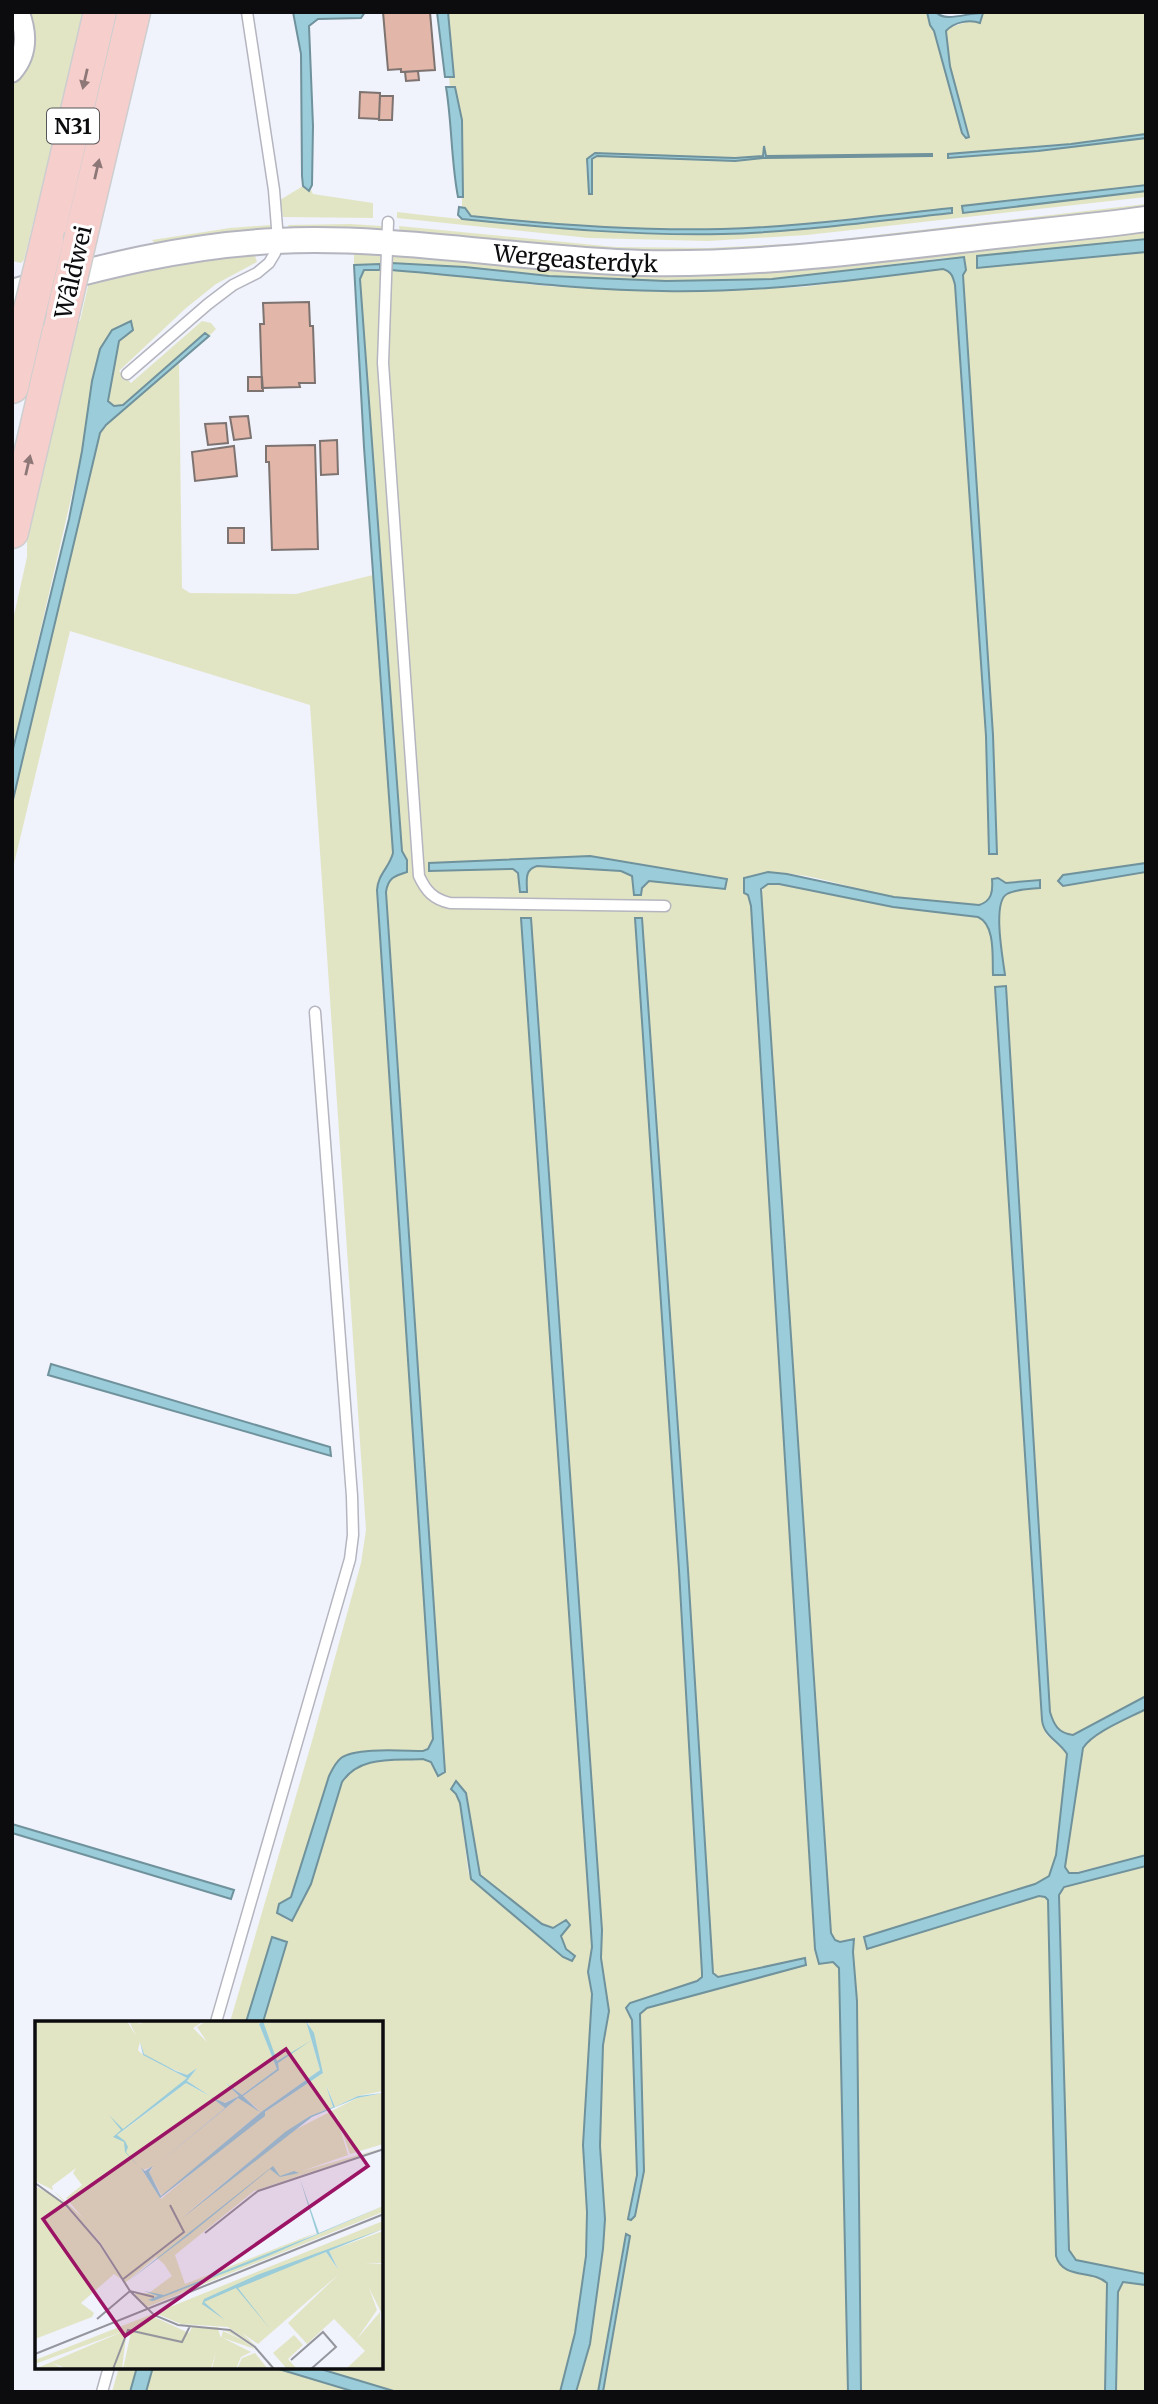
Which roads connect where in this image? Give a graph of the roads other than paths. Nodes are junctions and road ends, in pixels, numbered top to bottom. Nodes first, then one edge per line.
1 (19, 12) edge
2 (100, 12) edge
3 (134, 12) edge
4 (247, 12) edge
5 (12, 72) edge
6 (1146, 219) edge
7 (387, 232) junction
8 (278, 240) junction
9 (12, 292) edge
10 (127, 374) dead end
11 (12, 387) edge
12 (12, 532) edge
13 (665, 906) dead end
14 (315, 1012) dead end
15 (216, 2021) edge
16 (108, 2369) edge
17 (102, 2392) edge

1 - 5 street
2 -> 11 highway, Wâldwei / N31, bridge
12 -> 3 highway, Wâldwei / N31, bridge
4 - 8 lane
6 - 7 street, Wergeasterdyk
7 - 8 street, Wergeasterdyk
7 - 13 lane
8 - 9 street, Wergeasterdyk
8 - 10 lane
14 - 15 lane
16 - 17 lane

